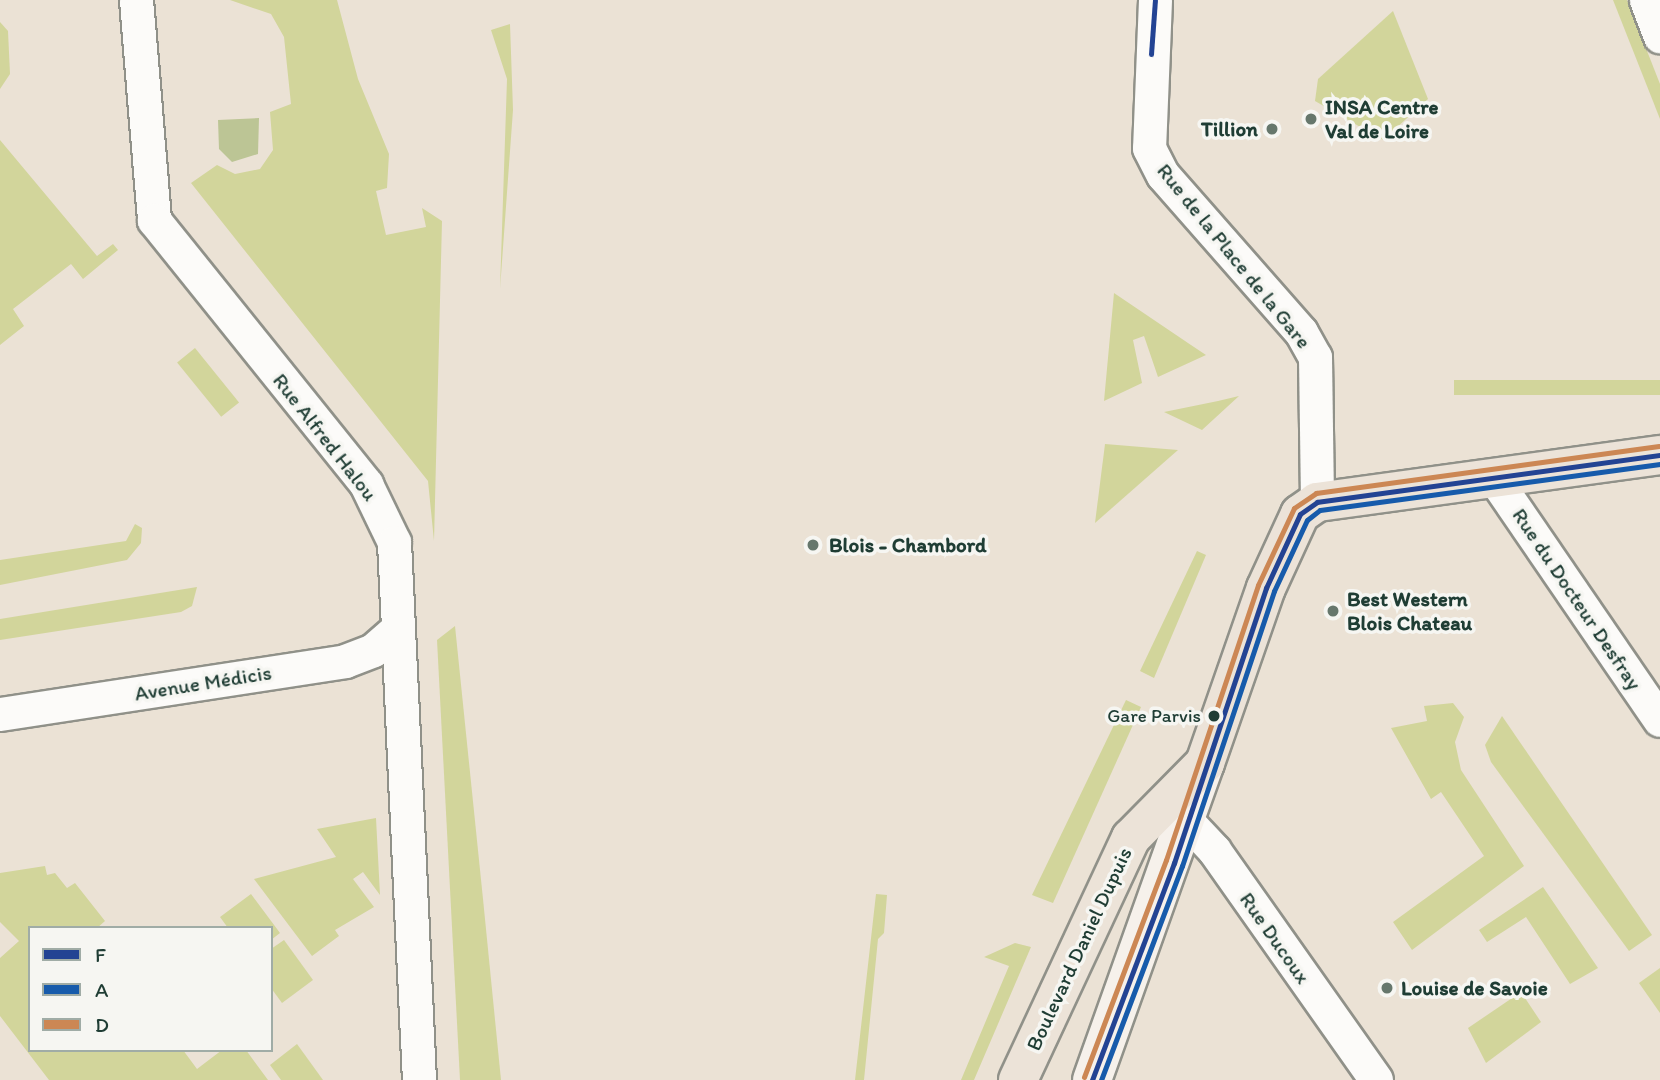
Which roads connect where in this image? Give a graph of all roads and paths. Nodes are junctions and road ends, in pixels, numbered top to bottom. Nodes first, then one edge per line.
1 (136, 0) edge
2 (1155, 0) edge
3 (1646, 0) edge
4 (1660, 36) edge
5 (1660, 455) edge
6 (1494, 478) junction
7 (1317, 502) junction
8 (396, 630) junction
9 (0, 714) edge
10 (1660, 720) edge
11 (1177, 811) junction
12 (419, 1080) edge
13 (1018, 1080) edge
14 (1092, 1080) edge
15 (1376, 1080) edge

1 - 8 street, Rue Alfred Halou
2 - 7 street, Rue de la Place de la Gare
3 - 4 street
5 - 6 main road
6 - 7 main road
6 - 10 street, Rue du Docteur Desfray
7 - 11 main road, Boulevard Daniel Dupuis
8 - 9 street, Avenue Médicis
8 - 12 street, Rue Alfred Halou
11 - 13 main road, Boulevard Daniel Dupuis
11 - 14 main road
11 - 15 street, Rue Ducoux

